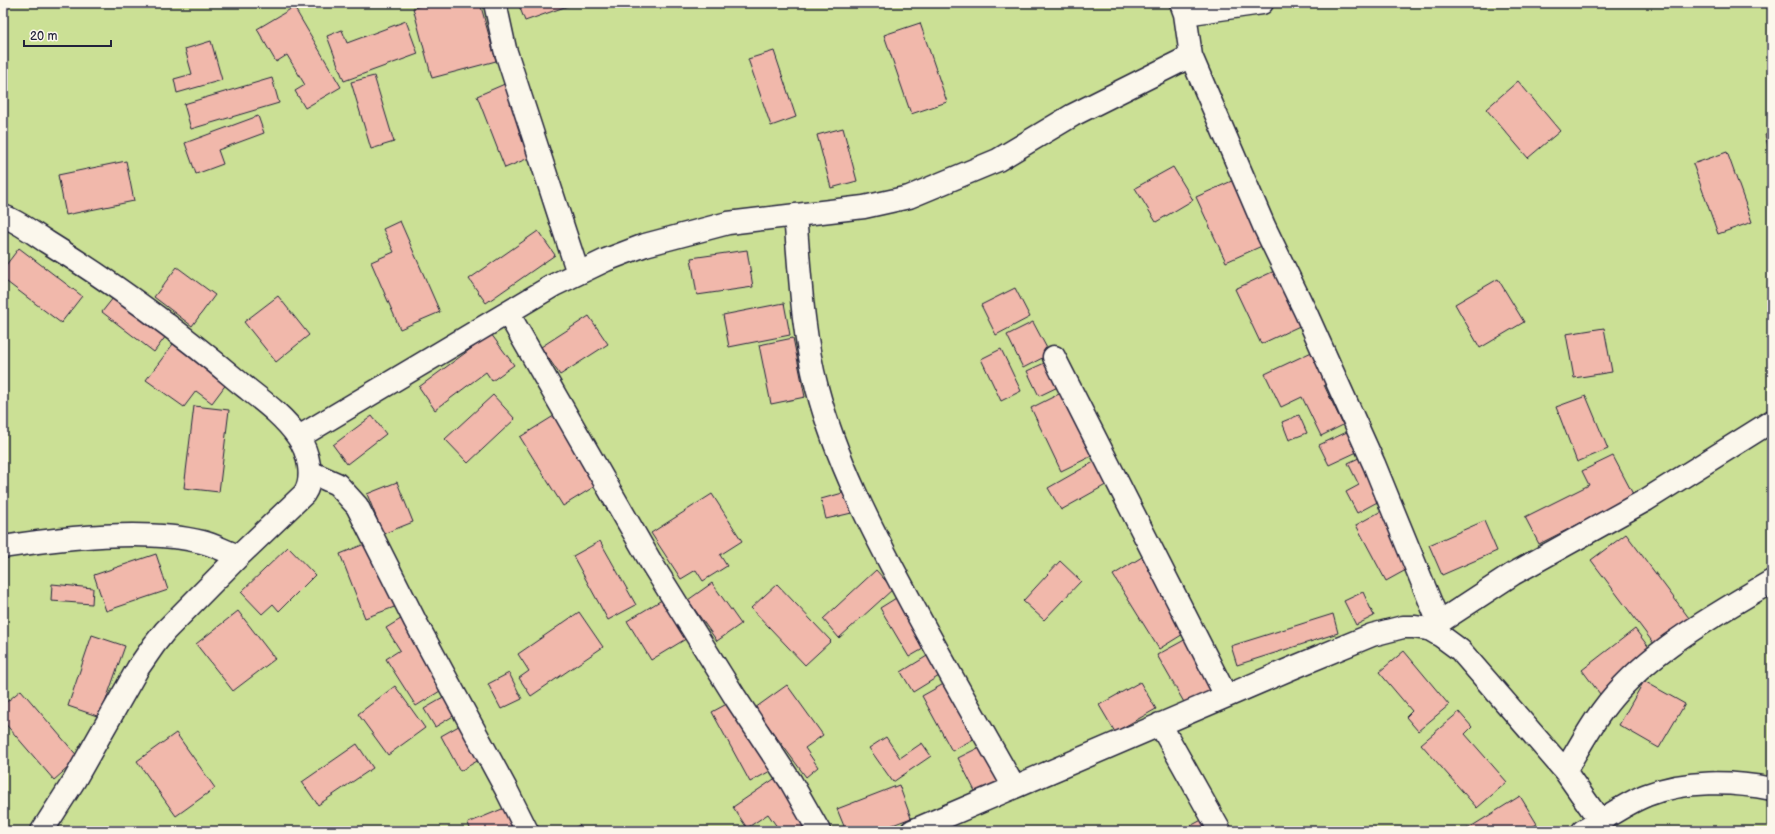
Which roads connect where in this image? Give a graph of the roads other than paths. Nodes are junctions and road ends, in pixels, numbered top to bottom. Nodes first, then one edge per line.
1 (495, 3) edge
2 (1262, 3) edge
3 (1183, 8) edge
4 (1190, 56) junction
5 (794, 215) junction
6 (3, 216) edge
7 (578, 273) junction
8 (508, 313) junction
9 (1054, 357) dead end
10 (1772, 421) edge
11 (299, 438) junction
12 (310, 472) junction
13 (3, 547) edge
14 (239, 556) junction
15 (1772, 581) edge
16 (1434, 626) junction
17 (1226, 696) junction
18 (1160, 724) junction
19 (1565, 770) junction
20 (1014, 787) junction
21 (1772, 789) edge
22 (1591, 826) edge
23 (42, 831) edge
24 (527, 831) edge
25 (819, 831) edge
26 (912, 831) edge
27 (1220, 831) edge

1 - 7 lane
2 - 3 lane
3 - 4 lane
4 - 5 lane
4 - 16 lane
5 - 7 lane
5 - 20 lane
6 - 11 lane
7 - 8 lane
8 - 11 lane
8 - 25 lane
9 - 17 lane
10 - 16 lane
11 - 12 lane
12 - 14 lane
12 - 24 lane
13 - 14 lane
14 - 23 lane
15 - 19 lane
16 - 17 lane
16 - 19 lane
17 - 18 lane
18 - 20 lane
18 - 27 lane
19 - 22 lane
20 - 26 lane
21 - 22 lane

